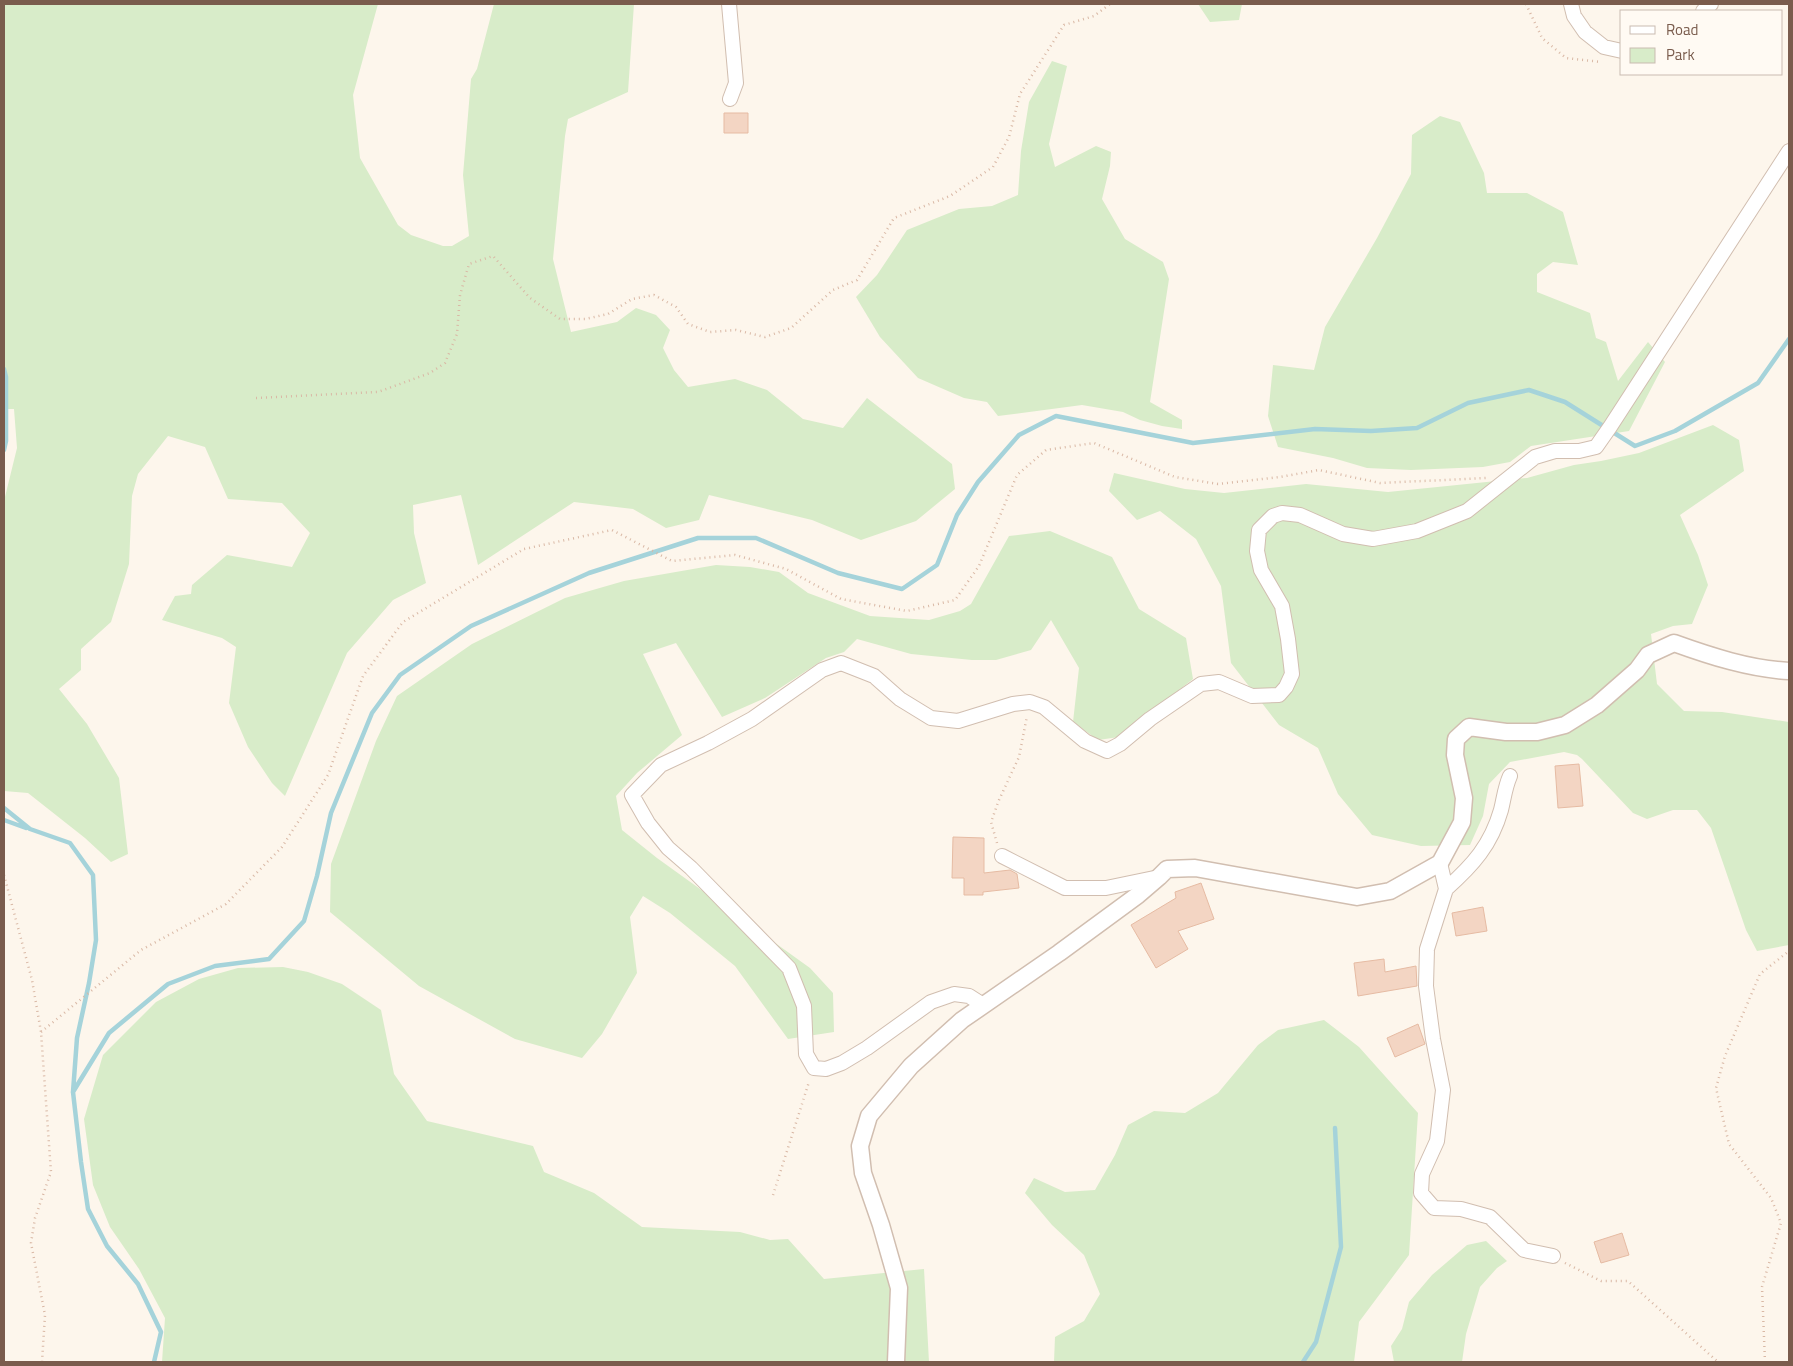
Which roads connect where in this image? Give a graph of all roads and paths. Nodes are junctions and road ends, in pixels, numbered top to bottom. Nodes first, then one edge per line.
1 (729, 4) edge
2 (1110, 4) edge
3 (1526, 4) edge
4 (1571, 4) edge
5 (1620, 51) edge
6 (1609, 63) dead end
7 (730, 99) dead end
8 (1789, 151) edge
9 (256, 398) dead end
10 (1509, 476) junction
11 (1789, 671) edge
12 (1030, 702) junction
13 (1510, 776) dead end
14 (1002, 856) joint
15 (1440, 863) junction
16 (4, 875) edge
17 (1159, 877) junction
18 (1446, 889) junction
19 (1789, 951) edge
20 (983, 1005) junction
21 (41, 1032) junction
22 (814, 1068) junction
23 (773, 1195) dead end
24 (1553, 1256) joint
25 (42, 1362) edge
26 (896, 1362) edge
27 (1718, 1362) edge
28 (1765, 1362) edge

1 - 7 street
2 - 9 path
3 - 6 path
4 - 5 street
8 - 10 street
10 - 12 street
10 - 21 path
11 - 15 street
12 - 14 path
12 - 22 street
13 - 18 street
14 - 17 street
15 - 17 street
15 - 18 street
16 - 21 path
17 - 20 street
18 - 24 street
19 - 28 path
20 - 22 street
20 - 26 street
21 - 25 path
22 - 23 path
24 - 27 path

